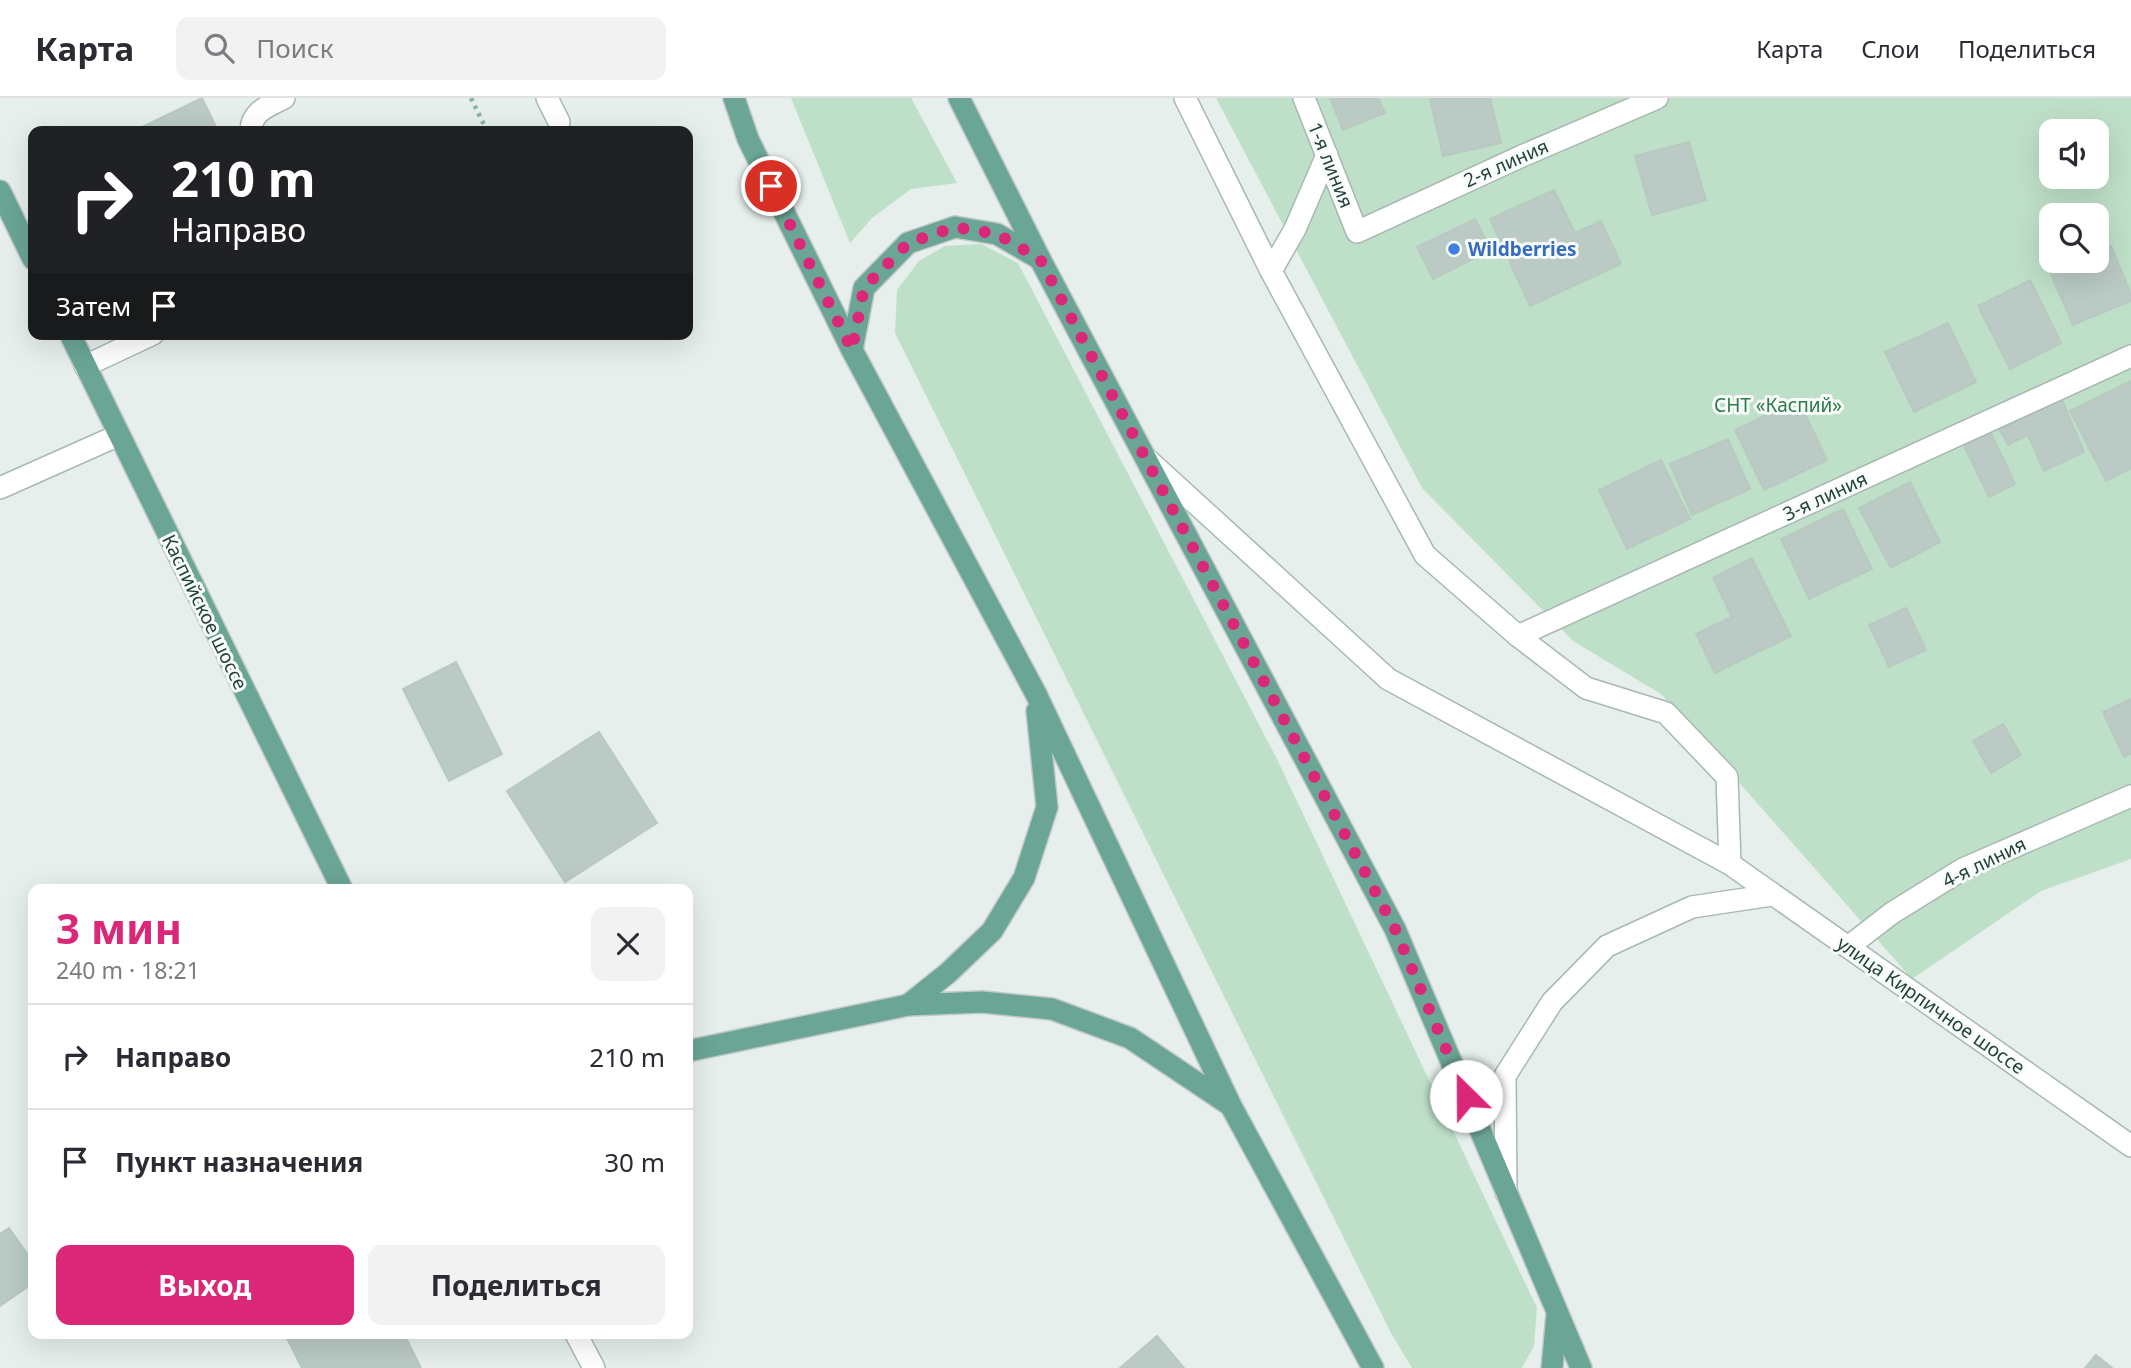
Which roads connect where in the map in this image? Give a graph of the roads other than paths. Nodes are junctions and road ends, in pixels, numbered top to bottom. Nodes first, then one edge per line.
1 (284, 98) edge
2 (547, 98) edge
3 (733, 98) edge
4 (959, 98) edge
5 (1185, 98) edge
6 (1304, 98) edge
7 (1657, 98) edge
8 (559, 122) dead end
9 (251, 126) edge
10 (1327, 155) junction
11 (0, 191) edge
12 (1357, 232) joint
13 (28, 249) edge
14 (1040, 259) junction
15 (1271, 271) junction
16 (73, 340) edge
17 (140, 340) edge
18 (852, 350) junction
19 (2131, 356) edge
20 (85, 366) junction
21 (119, 435) junction
22 (1145, 457) junction
23 (0, 488) edge
24 (1518, 636) junction
25 (1036, 694) junction
26 (2131, 796) edge
27 (1730, 864) junction
28 (340, 884) edge
29 (1772, 895) junction
30 (1848, 947) junction
31 (908, 1005) junction
32 (693, 1050) edge
33 (1231, 1106) junction
34 (2131, 1146) edge
35 (1506, 1192) junction
36 (1557, 1312) junction
37 (579, 1339) edge
38 (594, 1368) edge
39 (1373, 1368) edge
40 (1552, 1368) edge
41 (1581, 1368) edge

1 - 9 street
2 - 8 street
3 - 18 main road
4 - 14 main road
5 - 15 street
6 - 10 street, 1-я линия
7 - 12 street, 2-я линия
10 - 12 street, 1-я линия
10 - 15 street
11 - 13 main road
14 - 18 main road
14 - 22 main road
15 - 24 street
16 - 20 main road, Каспийское шоссе
17 - 20 street
18 - 25 main road
19 - 24 street, 3-я линия
20 - 21 main road, Каспийское шоссе
21 - 23 street
21 - 28 main road, Каспийское шоссе
22 - 27 street, улица Кирпичное шоссе
22 - 35 main road
24 - 27 street
25 - 31 main road
25 - 33 main road
26 - 30 street, 4-я линия
27 - 29 street, улица Кирпичное шоссе
29 - 30 street, улица Кирпичное шоссе
29 - 35 street
30 - 34 street, улица Кирпичное шоссе
31 - 32 main road
31 - 33 main road
33 - 39 main road
35 - 36 main road
36 - 40 main road
36 - 41 main road
37 - 38 street

